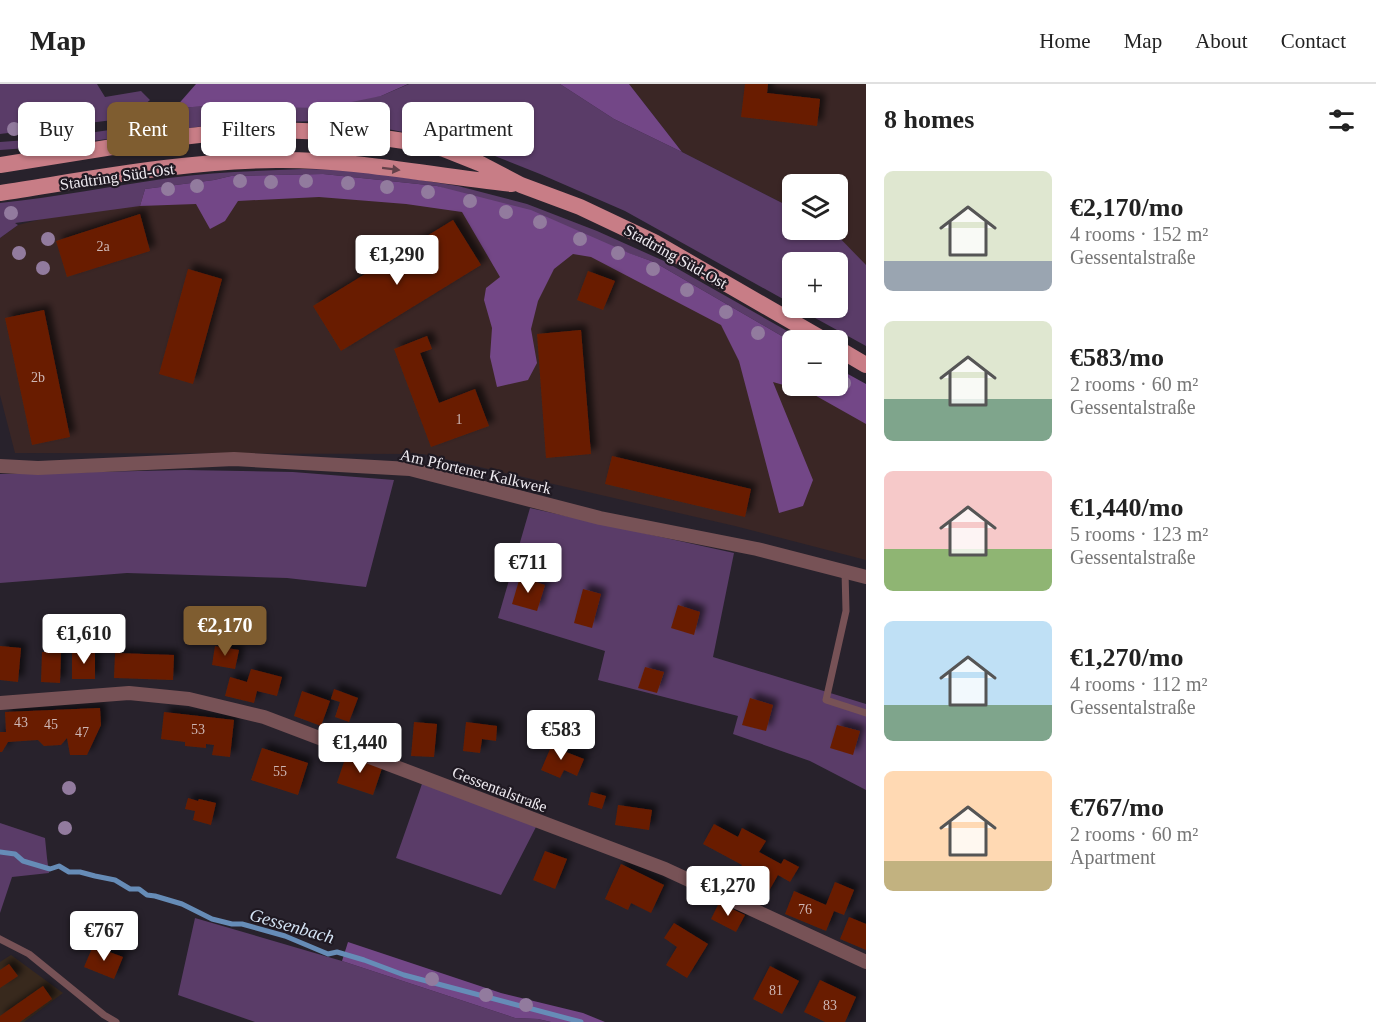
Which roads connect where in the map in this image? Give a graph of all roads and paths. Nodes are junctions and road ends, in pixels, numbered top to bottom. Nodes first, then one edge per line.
1 (0, 165) edge
2 (521, 185) junction
3 (0, 193) edge
4 (807, 330) edge
5 (848, 354) edge
6 (866, 365) edge
7 (0, 466) edge
8 (845, 571) junction
9 (866, 577) edge
10 (0, 703) edge
11 (866, 713) edge
12 (0, 939) edge
13 (866, 962) edge
14 (116, 1022) edge

1 - 2 main road, Stadtring Süd-Ost
3 -> 2 main road, Stadtring Süd-Ost
2 - 4 main road, Stadtring Süd-Ost
5 - 6 main road
7 - 8 street, Am Pfortener Kalkwerk
8 - 9 street, Am Pfortener Kalkwerk
8 - 11 lane
10 - 13 street, Gessentalstraße
12 - 14 lane

